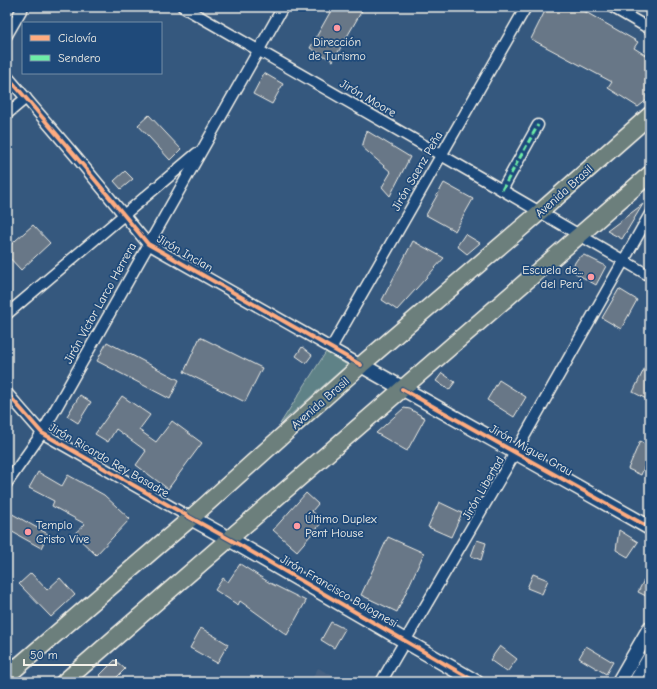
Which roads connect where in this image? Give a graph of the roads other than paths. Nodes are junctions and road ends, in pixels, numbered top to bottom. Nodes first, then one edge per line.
1 (23, 7) edge
2 (183, 7) edge
3 (283, 7) edge
4 (526, 7) edge
5 (612, 7) edge
6 (650, 30) edge
7 (7, 35) edge
8 (258, 50) junction
9 (7, 76) edge
10 (26, 98) junction
11 (7, 114) edge
12 (650, 115) edge
13 (538, 125) dead end
14 (203, 147) junction
15 (442, 155) junction
16 (650, 174) edge
17 (502, 190) junction
18 (540, 212) junction
19 (124, 214) junction
20 (650, 214) edge
21 (580, 235) junction
22 (148, 244) junction
23 (623, 261) junction
24 (650, 276) edge
25 (7, 314) edge
26 (331, 348) junction
27 (361, 365) junction
28 (402, 389) junction
29 (7, 393) edge
30 (42, 433) junction
31 (515, 453) junction
32 (7, 483) edge
33 (191, 518) junction
34 (650, 528) edge
35 (229, 539) junction
36 (650, 628) edge
37 (406, 641) junction
38 (650, 658) edge
39 (10, 668) edge
40 (64, 682) edge
41 (381, 682) edge
42 (476, 682) edge
43 (619, 682) edge
44 (636, 682) edge

1 - 7 street
2 - 8 street, Jirón Moore
3 - 8 street, Jirón Víctor Larco Herrera
4 - 15 street, Jirón Saenz Peña
5 - 6 street
8 - 14 street, Jirón Víctor Larco Herrera
8 - 15 street, Jirón Moore
9 - 10 street, Jirón Inclan
10 - 11 street
10 - 19 street, Jirón Inclan
12 - 18 main road, Avenida Brasil
13 - 17 street
14 - 19 street
14 - 22 street, Jirón Víctor Larco Herrera
15 - 17 street, Jirón Moore
15 - 26 street, Jirón Saenz Peña
16 - 21 main road
17 - 18 street, Jirón Moore
18 - 21 street, Jirón Moore
18 - 27 main road, Avenida Brasil
19 - 22 street, Jirón Inclan
19 - 25 street
20 - 23 street, Jirón Libertad
21 - 23 street, Jirón Moore
21 - 28 main road
22 - 26 street, Jirón Inclan
22 - 30 street, Jirón Víctor Larco Herrera
23 - 24 street, Jirón Moore
23 - 31 street, Jirón Libertad
26 - 27 street, Jirón Inclan
27 - 28 street, Jirón Miguel Grau
27 - 33 main road, Avenida Brasil
28 - 31 street, Jirón Miguel Grau
28 - 35 main road
29 - 30 street, Jirón Ricardo Rey Basadre
30 - 32 street, Jirón Víctor Larco Herrera
30 - 33 street, Jirón Ricardo Rey Basadre
31 - 34 street, Jirón Miguel Grau
31 - 37 street, Jirón Libertad
33 - 35 street, Jirón Francisco Bolognesi
33 - 39 main road, Avenida Brasil
35 - 37 street, Jirón Francisco Bolognesi
35 - 40 main road
36 - 43 street
37 - 41 street, Jirón Libertad
37 - 42 street, Jirón Francisco Bolognesi
38 - 44 street

